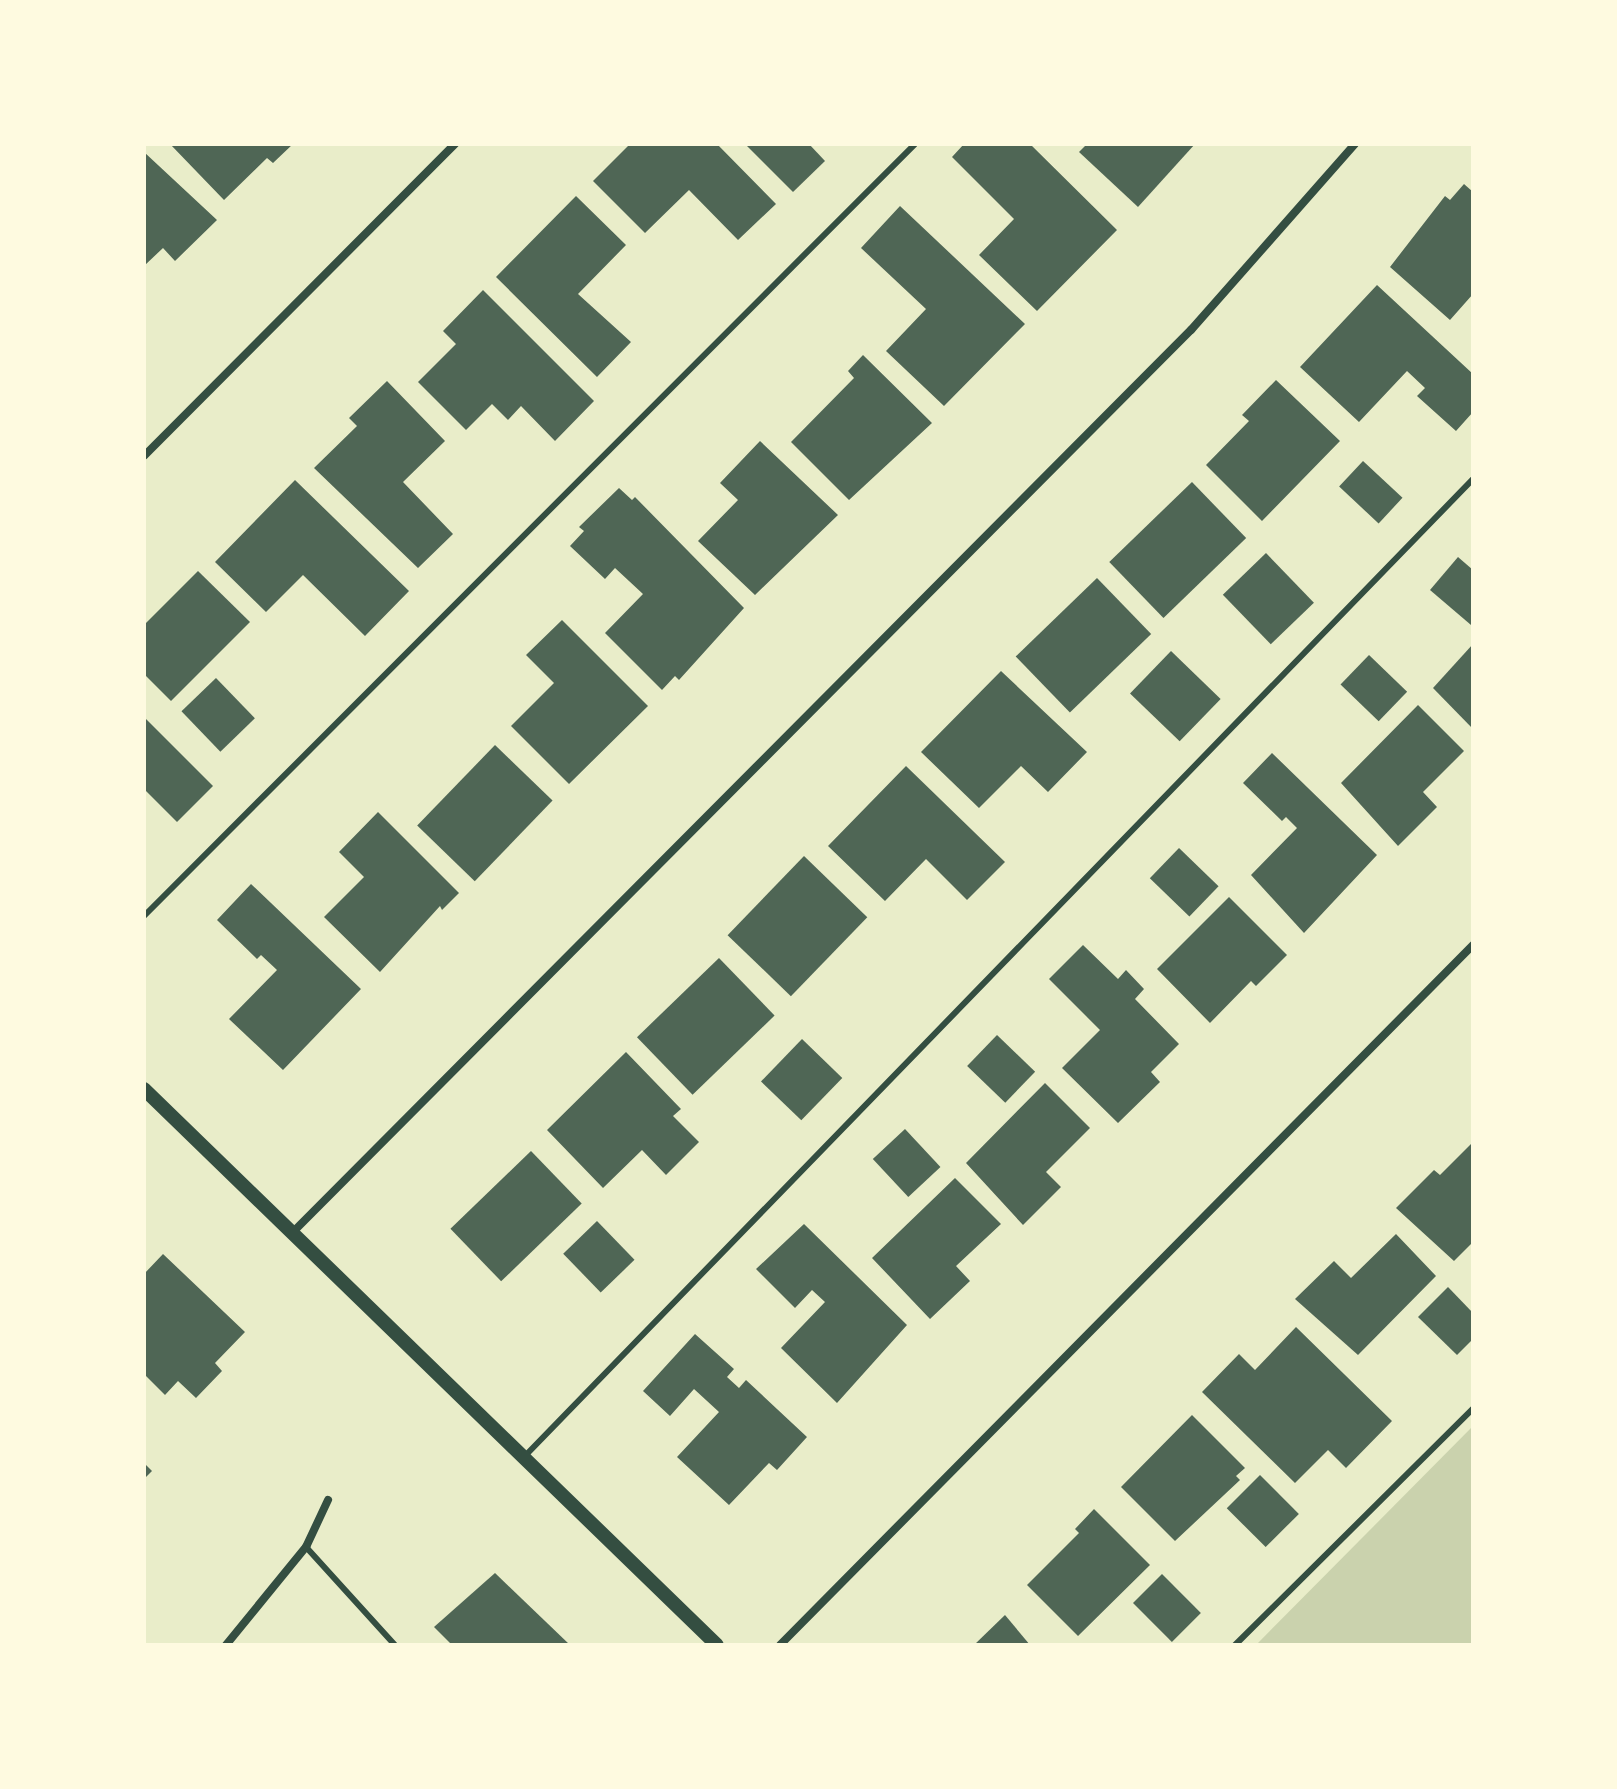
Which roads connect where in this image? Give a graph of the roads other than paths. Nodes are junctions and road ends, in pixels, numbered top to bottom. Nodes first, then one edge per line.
1 (455, 144) edge
2 (915, 144) edge
3 (1355, 144) edge
4 (144, 456) edge
5 (1473, 479) edge
6 (144, 916) edge
7 (1473, 945) edge
8 (144, 1089) edge
9 (291, 1234) junction
10 (1473, 1409) edge
11 (523, 1458) junction
12 (328, 1500) dead end
13 (306, 1547) junction
14 (226, 1645) edge
15 (395, 1645) edge
16 (717, 1645) edge
17 (780, 1645) edge
18 (1235, 1645) edge

1 - 4 street
2 - 6 lane
3 - 9 street
5 - 11 lane
7 - 17 street
8 - 9 street
9 - 11 street
10 - 18 lane
11 - 16 street
12 - 13 street
13 - 14 street
13 - 15 lane

